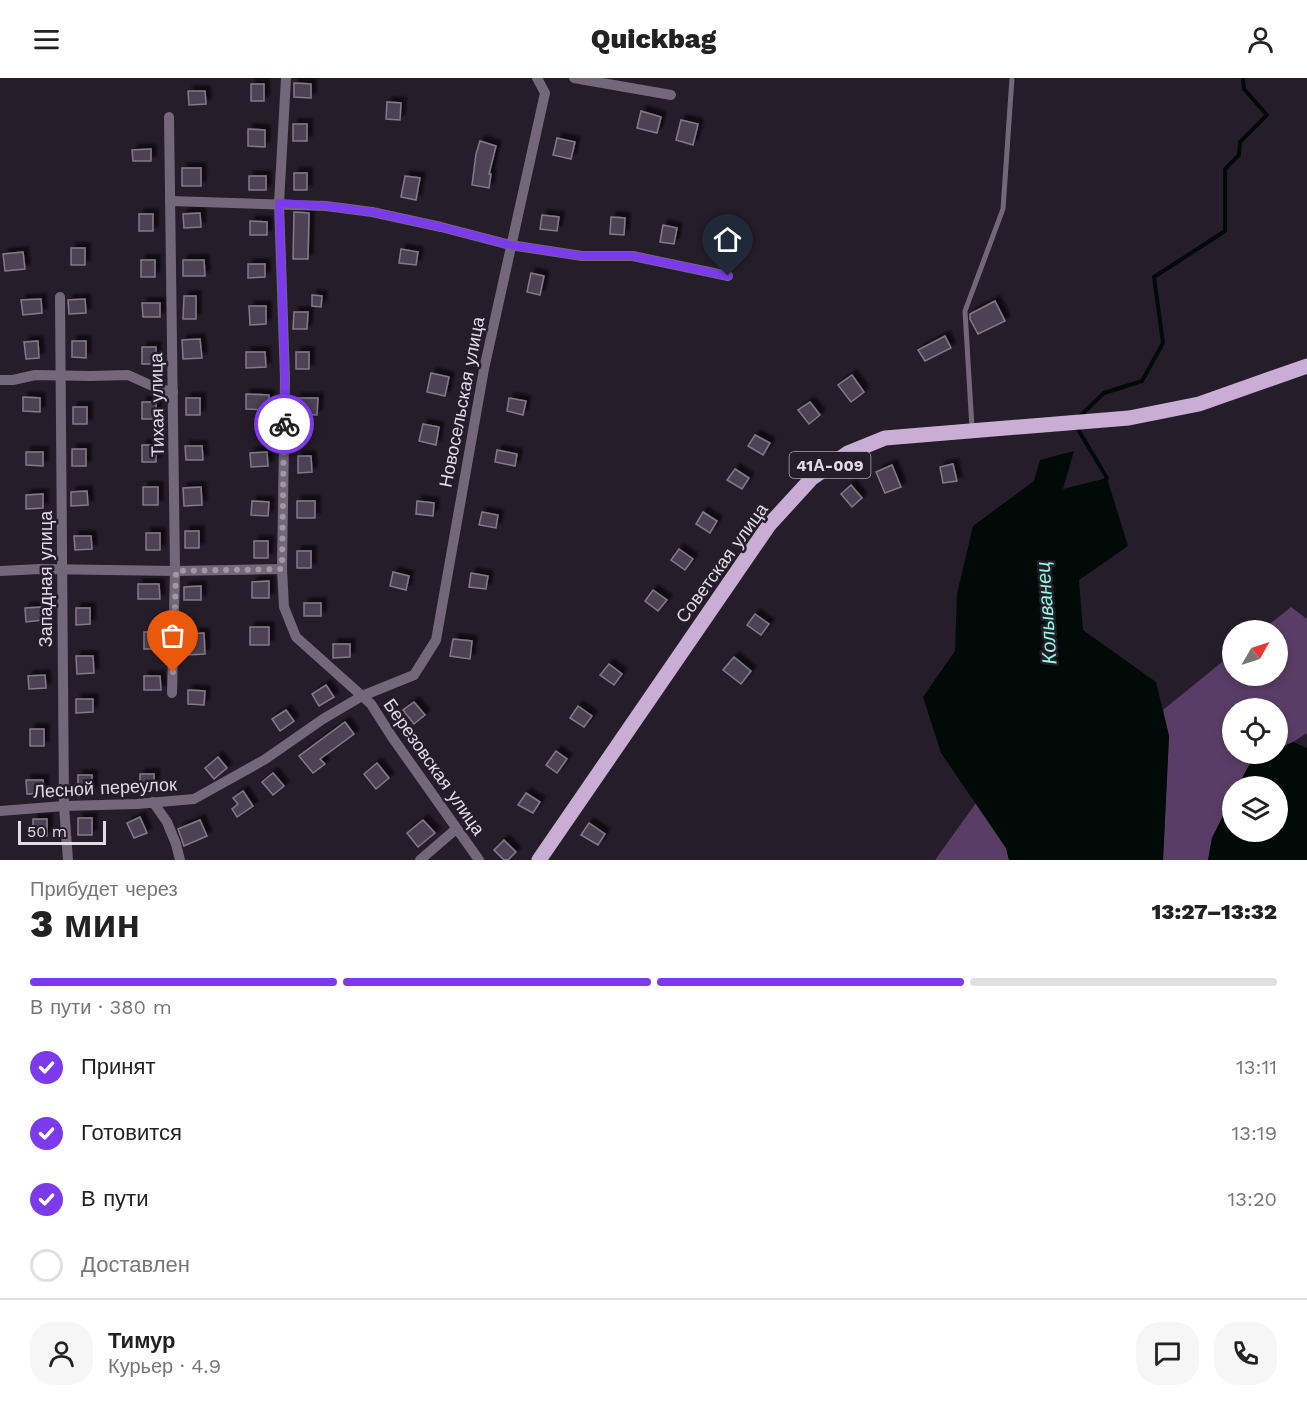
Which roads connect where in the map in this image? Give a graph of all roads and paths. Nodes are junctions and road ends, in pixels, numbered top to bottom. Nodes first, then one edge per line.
1 (286, 78) edge
2 (537, 78) edge
3 (574, 78) edge
4 (1012, 78) edge
5 (671, 95) dead end
6 (169, 117) dead end
7 (170, 201) junction
8 (279, 203) junction
9 (510, 245) junction
10 (728, 276) dead end
11 (60, 297) dead end
12 (1307, 366) edge
13 (61, 375) junction
14 (0, 380) edge
15 (173, 392) junction
16 (972, 430) junction
17 (282, 569) junction
18 (63, 570) junction
19 (0, 571) edge
20 (176, 571) junction
21 (172, 693) dead end
22 (363, 696) junction
23 (153, 802) junction
24 (64, 806) junction
25 (0, 811) edge
26 (456, 829) junction
27 (68, 860) edge
28 (180, 860) edge
29 (420, 860) edge
30 (479, 860) edge
31 (539, 860) edge

1 - 8 street, Березовская улица
2 - 9 street, Новосельская улица
3 - 5 street
4 - 16 lane
6 - 7 street, Тихая улица
7 - 8 street
7 - 15 street, Тихая улица
8 - 9 street
8 - 17 street, Березовская улица
9 - 10 street
9 - 22 street, Новосельская улица
11 - 13 street, Западная улица
12 - 16 main road, Советская улица / 41А-009
13 - 14 street
13 - 15 street
13 - 18 street, Западная улица
15 - 20 street, Тихая улица
16 - 31 main road, Советская улица / 41А-009
17 - 20 street
17 - 22 street, Березовская улица
18 - 19 street
18 - 20 street
18 - 24 street, Западная улица
20 - 21 street, Тихая улица
22 - 23 street, Лесной переулок
22 - 26 street, Березовская улица
23 - 24 street, Лесной переулок
23 - 28 street
24 - 25 street, Лесной переулок
24 - 27 street, Западная улица
26 - 29 street
26 - 30 street, Березовская улица

